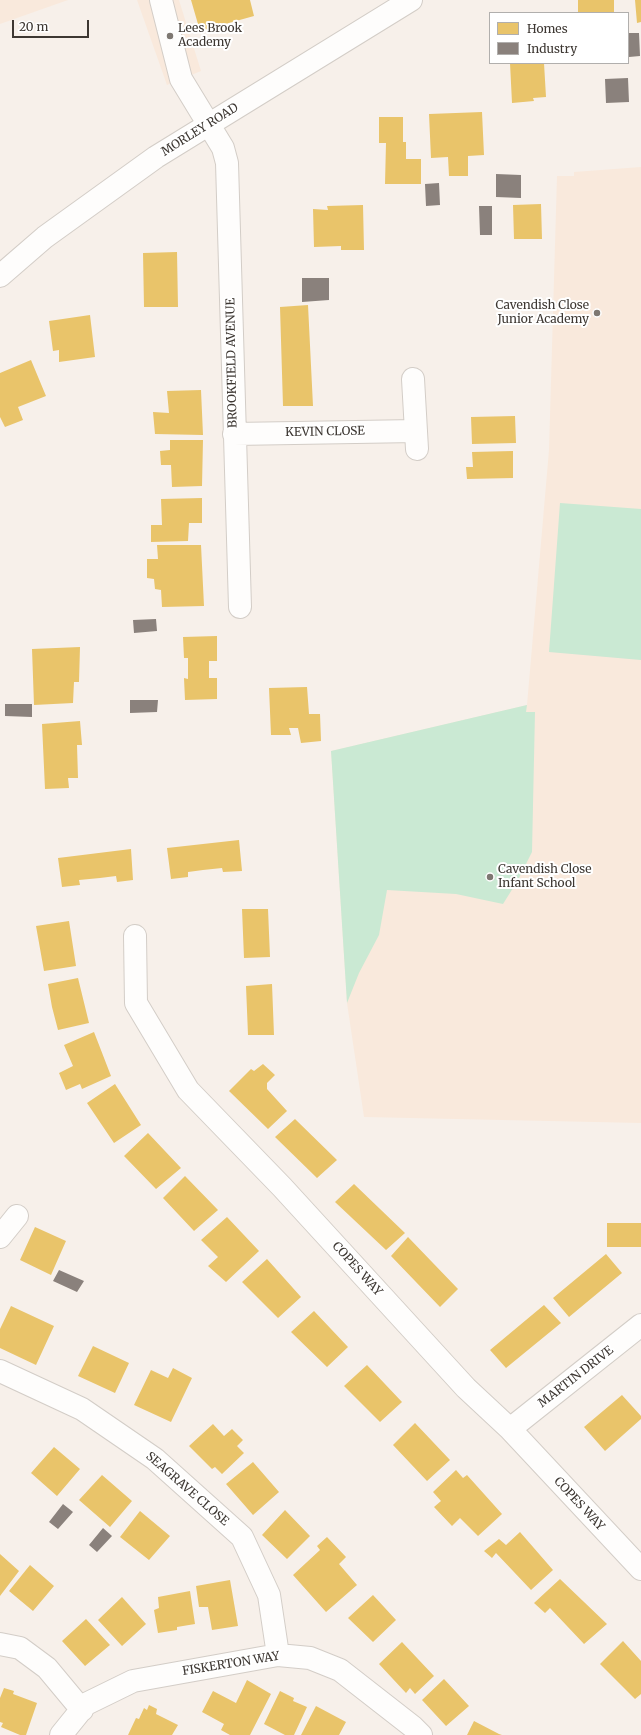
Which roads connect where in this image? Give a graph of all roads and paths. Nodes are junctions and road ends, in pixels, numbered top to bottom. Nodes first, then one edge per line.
1 (161, 0) edge
2 (411, 0) edge
3 (208, 124) junction
4 (0, 276) edge
5 (413, 379) dead end
6 (234, 434) junction
7 (240, 607) dead end
8 (135, 936) dead end
9 (17, 1216) dead end
10 (0, 1237) edge
11 (641, 1326) edge
12 (0, 1371) edge
13 (510, 1429) junction
14 (641, 1570) edge
15 (0, 1644) edge
16 (278, 1655) junction
17 (82, 1710) junction
18 (61, 1735) edge
19 (421, 1735) edge

1 - 3 street, BROOKFIELD AVENUE
2 - 3 street, MORLEY ROAD
3 - 4 street, MORLEY ROAD
3 - 6 street, BROOKFIELD AVENUE
5 - 6 street, KEVIN CLOSE
6 - 7 street, BROOKFIELD AVENUE
8 - 13 street, COPES WAY
9 - 10 street
11 - 13 street, MARTIN DRIVE
12 - 16 street, SEAGRAVE CLOSE
13 - 14 street, COPES WAY
15 - 17 street
16 - 17 street, FISKERTON WAY
16 - 19 street, FISKERTON WAY
17 - 18 street, FISKERTON WAY

